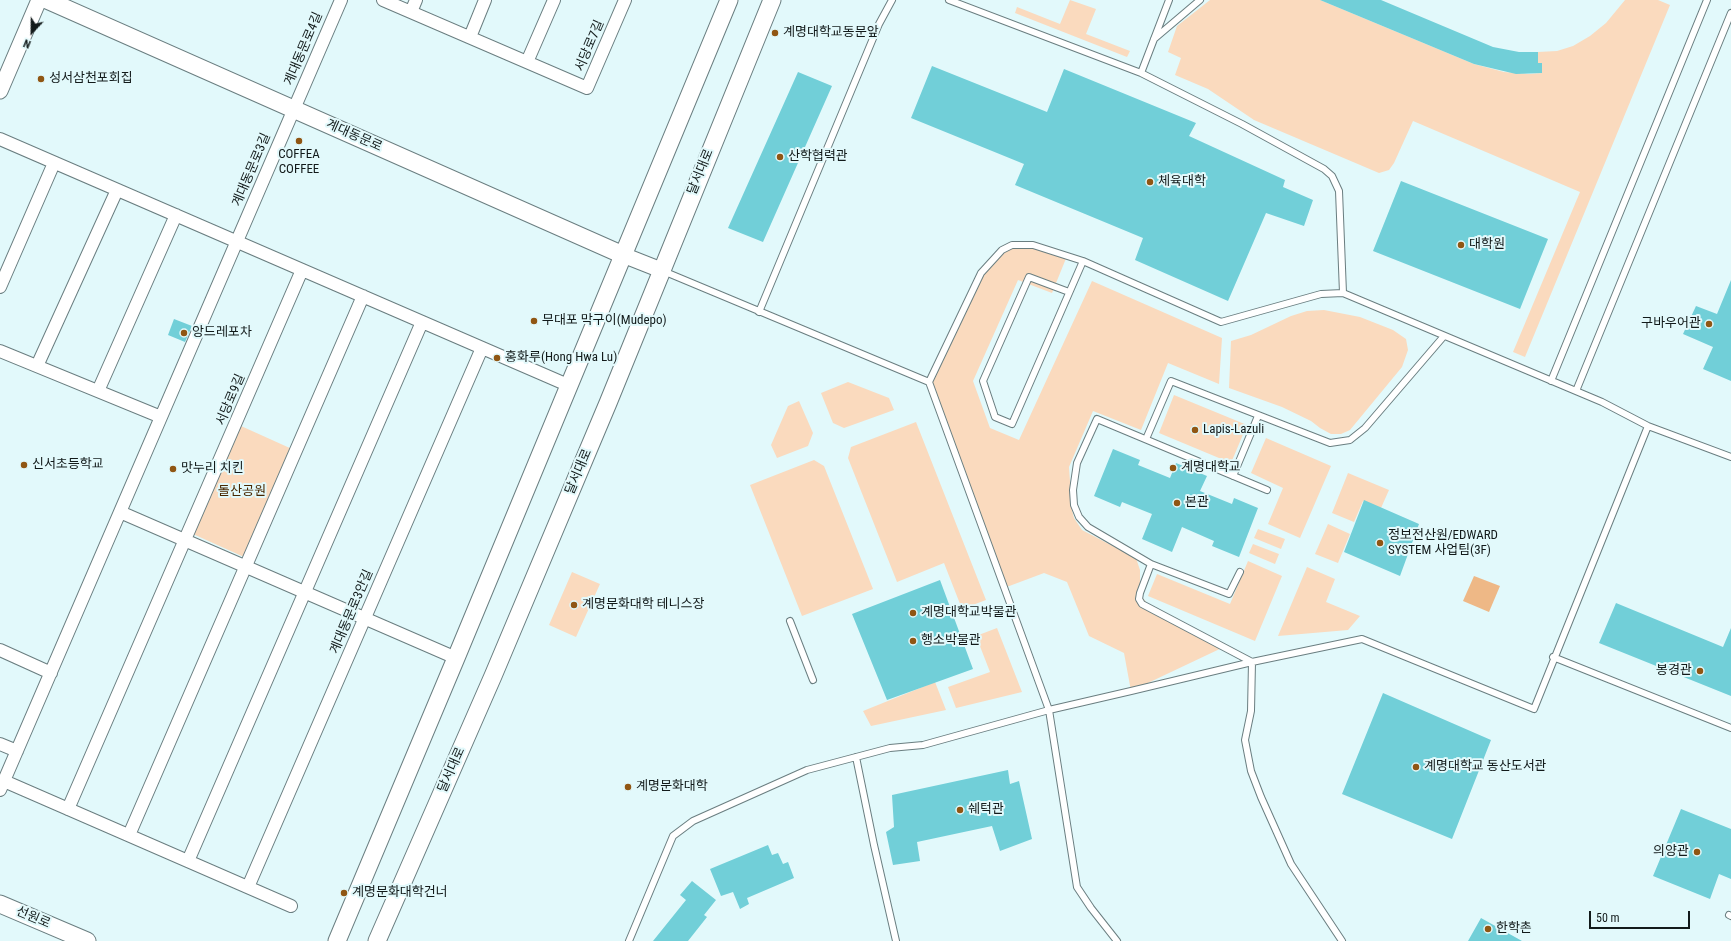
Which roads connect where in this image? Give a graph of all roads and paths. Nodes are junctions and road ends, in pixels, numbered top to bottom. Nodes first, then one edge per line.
1 (39, 0) edge
2 (47, 0) edge
3 (341, 0) edge
4 (383, 0) edge
5 (416, 0) edge
6 (485, 0) edge
7 (554, 0) edge
8 (625, 0) edge
9 (729, 0) edge
10 (772, 0) edge
11 (892, 0) edge
12 (949, 0) edge
13 (1169, 0) edge
14 (1200, 0) edge
15 (1707, 0) edge
16 (411, 12) junction
17 (1731, 13) edge
18 (470, 37) junction
19 (1153, 39) junction
20 (527, 62) junction
21 (1141, 73) junction
22 (1, 88) edge
23 (294, 109) junction
24 (0, 139) edge
25 (54, 163) junction
26 (117, 190) junction
27 (176, 215) junction
28 (237, 242) junction
29 (623, 255) junction
30 (1083, 261) junction
31 (302, 270) junction
32 (661, 270) junction
33 (0, 287) edge
34 (1069, 292) junction
35 (1343, 293) junction
36 (363, 296) junction
37 (760, 312) junction
38 (422, 322) junction
39 (1444, 336) junction
40 (482, 348) junction
41 (0, 351) edge
42 (37, 366) junction
43 (1551, 381) junction
44 (929, 382) junction
45 (570, 386) junction
46 (98, 391) junction
47 (1576, 391) junction
48 (1258, 416) junction
49 (161, 417) junction
50 (1648, 426) junction
51 (1146, 440) junction
52 (1731, 457) edge
53 (1233, 476) junction
54 (1267, 490) dead end
55 (120, 512) junction
56 (185, 541) junction
57 (1151, 564) junction
58 (245, 567) junction
59 (1240, 572) dead end
60 (305, 593) junction
61 (365, 619) junction
62 (790, 621) dead end
63 (0, 650) edge
64 (1554, 657) junction
65 (456, 658) junction
66 (1252, 662) junction
67 (51, 673) junction
68 (813, 680) dead end
69 (1050, 710) junction
70 (1731, 728) edge
71 (0, 744) edge
72 (17, 751) junction
73 (856, 757) junction
74 (2, 785) edge
75 (68, 809) junction
76 (128, 835) junction
77 (188, 861) junction
78 (248, 887) junction
79 (0, 904) edge
80 (291, 906) dead end
81 (87, 941) edge
82 (337, 941) edge
83 (377, 941) edge
84 (629, 941) edge
85 (896, 941) edge
86 (1117, 941) edge
87 (1342, 941) edge

1 - 22 street
2 - 23 main road, 계대동문로
3 - 23 street, 계대동문로4길
4 - 16 street, 서당로7길
5 - 16 street
6 - 18 street
7 - 20 street
8 - 20 street, 서당로7길
9 - 29 main road
10 - 32 main road, 달서대로
11 - 37 lane
12 - 21 lane
13 - 19 lane
14 - 19 lane
15 - 43 lane
16 - 18 street, 서당로7길
17 - 47 lane
18 - 20 street, 서당로7길
19 - 21 lane
21 - 35 lane
23 - 28 street, 계대동문로3길
23 - 29 main road, 계대동문로
24 - 25 street
25 - 26 street
25 - 33 street
26 - 27 street
26 - 42 street
27 - 28 street
27 - 46 street
28 - 31 street
28 - 49 street, 계대동문로3길
29 - 32 street, 계대동문로
29 - 45 main road
30 - 34 lane
30 - 35 lane
30 - 44 lane
31 - 36 street
31 - 56 street, 서당로9길
32 - 37 lane
32 - 83 main road, 달서대로
34 - 34 lane
35 - 39 lane
36 - 38 street
36 - 58 street
37 - 44 lane
38 - 40 street
38 - 60 street
39 - 43 lane
39 - 48 lane
40 - 45 street
40 - 61 street, 계대동문로3안길
41 - 42 street
42 - 46 street
43 - 47 lane
44 - 69 lane
45 - 65 main road
46 - 49 street
47 - 50 lane
48 - 51 lane
48 - 53 lane
49 - 55 street, 계대동문로3길
50 - 52 lane
50 - 64 lane
51 - 53 lane
51 - 57 lane
53 - 54 lane
55 - 56 street
55 - 67 street, 계대동문로3길
56 - 58 street
56 - 75 street
57 - 59 lane
57 - 66 lane
58 - 60 street
58 - 76 street
60 - 61 street
60 - 77 street
61 - 65 street
61 - 78 street, 계대동문로3안길
62 - 68 lane
63 - 67 street
64 - 66 lane
64 - 70 lane
65 - 82 main road
66 - 69 lane
66 - 87 lane
67 - 72 street, 계대동문로3길
69 - 73 lane
69 - 86 lane
71 - 72 street
72 - 74 street, 계대동문로3길
73 - 84 lane
73 - 85 lane
74 - 75 street
75 - 76 street
76 - 77 street
77 - 78 street
78 - 80 street
79 - 81 main road, 선원로

